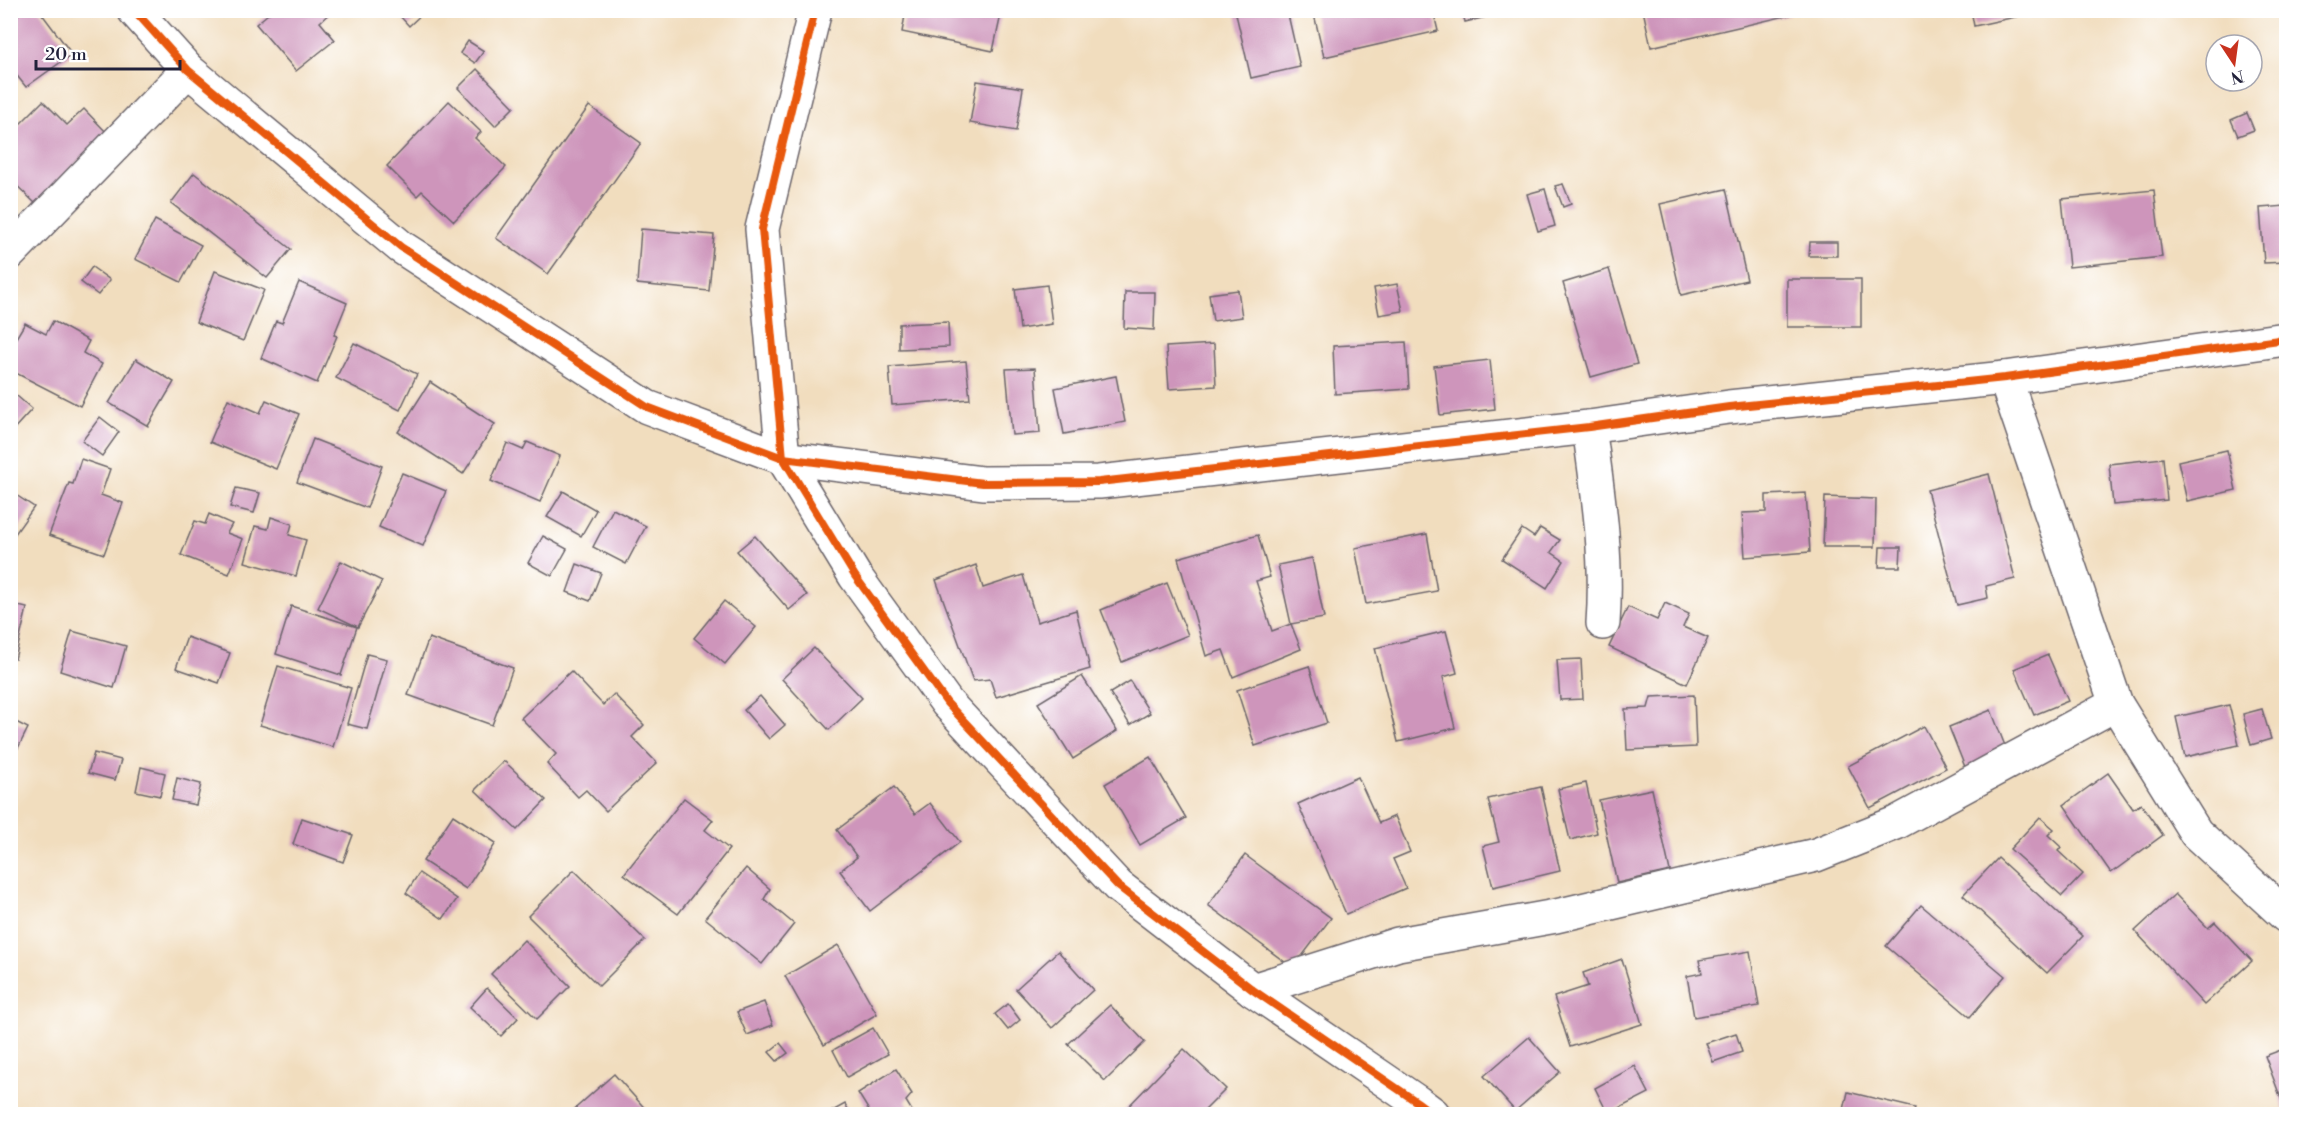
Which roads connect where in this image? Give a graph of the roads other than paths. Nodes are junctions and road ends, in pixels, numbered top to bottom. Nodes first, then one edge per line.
1 (134, 10) edge
2 (815, 10) edge
3 (188, 70) junction
4 (10, 253) edge
5 (2286, 339) edge
6 (2005, 378) junction
7 (1589, 427) junction
8 (783, 458) junction
9 (1603, 623) dead end
10 (2116, 704) junction
11 (2286, 916) edge
12 (1253, 990) junction
13 (1433, 1114) edge

1 - 3 street
2 - 8 street
3 - 4 street
3 - 8 street
5 - 6 street
6 - 7 street
6 - 10 street
7 - 8 street
7 - 9 street
8 - 12 street
10 - 11 street
10 - 12 street
12 - 13 street

